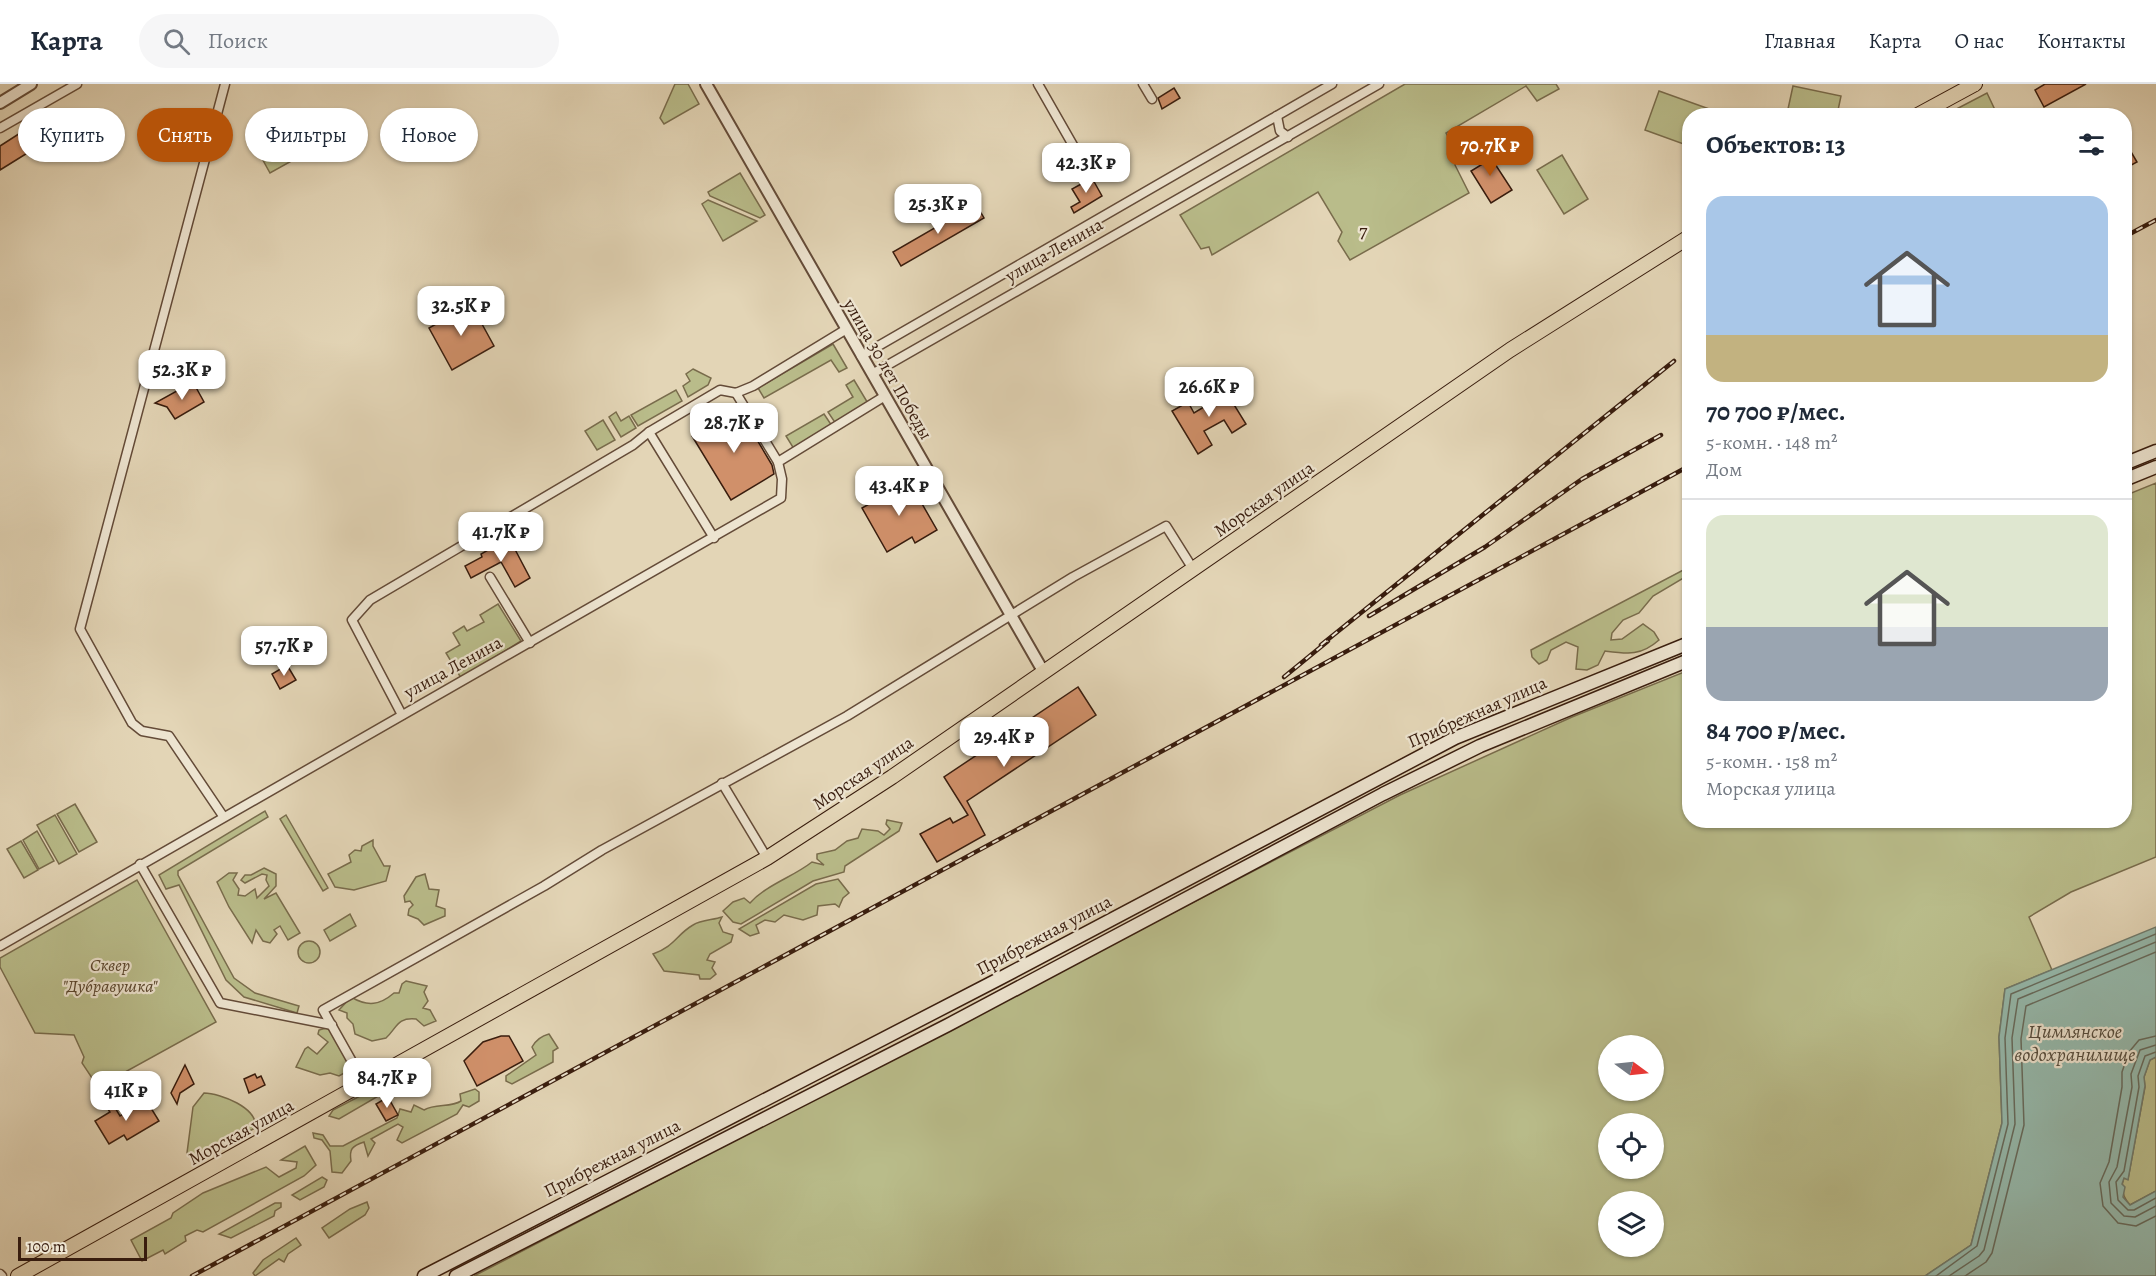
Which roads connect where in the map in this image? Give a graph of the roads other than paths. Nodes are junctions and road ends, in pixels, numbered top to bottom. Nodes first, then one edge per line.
1 (31, 84) edge
2 (77, 84) edge
3 (225, 84) edge
4 (706, 84) edge
5 (1038, 84) edge
6 (1143, 84) edge
7 (1332, 84) edge
8 (1379, 84) edge
9 (1975, 84) edge
10 (1152, 99) dead end
11 (0, 103) edge
12 (1931, 108) edge
13 (1277, 117) junction
14 (0, 128) edge
15 (1288, 137) junction
16 (1078, 154) dead end
17 (1682, 241) edge
18 (845, 330) junction
19 (861, 356) junction
20 (872, 374) junction
21 (736, 393) junction
22 (885, 396) junction
23 (649, 432) junction
24 (2156, 451) edge
25 (2132, 461) edge
26 (778, 462) junction
27 (2156, 466) edge
28 (2132, 476) edge
29 (714, 538) junction
30 (1193, 569) junction
31 (490, 577) dead end
32 (1013, 615) junction
33 (530, 643) junction
34 (1682, 646) edge
35 (1682, 663) edge
36 (1043, 671) junction
37 (402, 715) junction
38 (722, 783) junction
39 (224, 816) junction
40 (767, 858) junction
41 (140, 864) junction
42 (0, 946) edge
43 (332, 1025) junction
44 (364, 1083) junction
45 (18, 1276) edge
46 (424, 1276) edge
47 (456, 1276) edge

1 - 11 street
2 - 14 street
3 - 39 street
4 - 18 street, улица 30 лет Победы
5 - 16 street
6 - 10 street
7 - 13 street, улица Ленина
8 - 15 street, улица Ленина
9 - 12 main road
13 - 15 street
13 - 19 street, улица Ленина
15 - 20 street, улица Ленина
17 - 30 main road, Морская улица
18 - 19 street, улица 30 лет Победы
18 - 21 street
19 - 20 street, улица 30 лет Победы
20 - 22 street, улица 30 лет Победы
21 - 23 street
21 - 26 street
22 - 26 street
22 - 32 street, улица 30 лет Победы
23 - 29 street
23 - 37 street
24 - 25 main road
26 - 29 street, улица Ленина
27 - 28 main road
29 - 33 street, улица Ленина
30 - 32 street
30 - 36 main road, Морская улица
31 - 33 street
32 - 36 street, улица 30 лет Победы
32 - 38 street
33 - 37 street, улица Ленина
34 - 46 main road, Прибрежная улица
35 - 47 main road, Прибрежная улица
36 - 40 main road, Морская улица
37 - 39 street, улица Ленина
38 - 40 street
38 - 43 street
39 - 41 street, улица Ленина
40 - 44 main road, Морская улица
41 - 42 street, улица Ленина
41 - 43 street
43 - 44 street
44 - 45 main road, Морская улица

